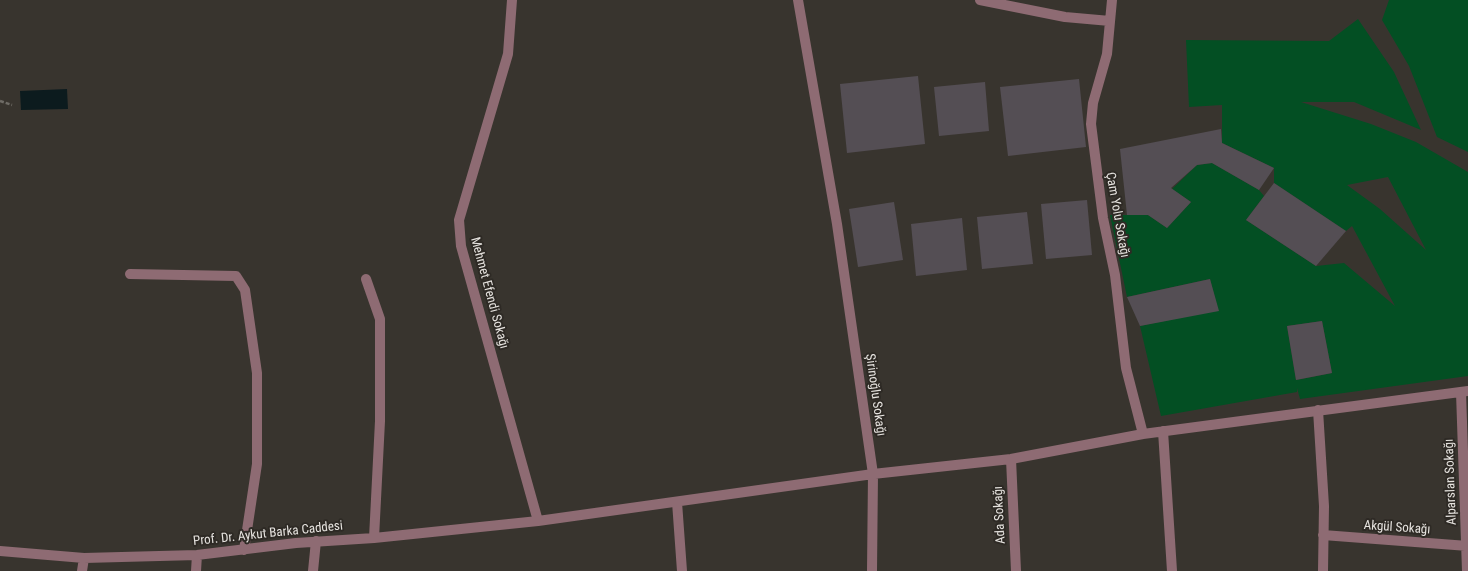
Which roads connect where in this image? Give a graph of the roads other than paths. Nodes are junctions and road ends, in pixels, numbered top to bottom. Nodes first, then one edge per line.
1 (512, 0) edge
2 (798, 0) edge
3 (980, 0) edge
4 (1112, 0) edge
5 (1110, 21) junction
6 (130, 274) dead end
7 (366, 279) dead end
8 (1464, 391) edge
9 (1318, 410) junction
10 (1163, 432) junction
11 (1143, 434) junction
12 (1011, 458) junction
13 (873, 474) junction
14 (677, 502) junction
15 (538, 521) junction
16 (1324, 535) junction
17 (374, 538) junction
18 (316, 541) junction
19 (1467, 546) edge
20 (244, 550) junction
21 (0, 551) edge
22 (197, 555) junction
23 (84, 558) junction
24 (82, 571) edge
25 (196, 571) edge
26 (313, 571) edge
27 (682, 571) edge
28 (872, 571) edge
29 (1016, 571) edge
30 (1172, 571) edge
31 (1323, 571) edge
32 (1467, 571) edge

1 - 15 street, Mehmet Efendi Sokağı
2 - 13 street, Şirinoğlu Sokağı
3 - 5 street
4 - 5 street, Çam Yolu Sokağı
5 - 11 street, Çam Yolu Sokağı
6 - 20 street
7 - 17 street
8 - 9 street, Prof. Dr. Aykut Barka Caddesi
8 - 19 street, Alparslan Sokağı
9 - 10 street, Prof. Dr. Aykut Barka Caddesi
9 - 16 street
10 - 11 street, Prof. Dr. Aykut Barka Caddesi
10 - 30 street
11 - 12 street, Prof. Dr. Aykut Barka Caddesi
12 - 13 street, Prof. Dr. Aykut Barka Caddesi
12 - 29 street, Ada Sokağı
13 - 14 street, Prof. Dr. Aykut Barka Caddesi
13 - 28 street, Şirinoğlu Sokağı
14 - 15 street, Prof. Dr. Aykut Barka Caddesi
14 - 27 street
15 - 17 street, Prof. Dr. Aykut Barka Caddesi
16 - 19 street, Akgül Sokağı
16 - 31 street
17 - 18 street, Prof. Dr. Aykut Barka Caddesi
18 - 20 street, Prof. Dr. Aykut Barka Caddesi
18 - 26 street
19 - 32 street, Alparslan Sokağı
20 - 22 street, Prof. Dr. Aykut Barka Caddesi
21 - 23 street, Prof. Dr. Aykut Barka Caddesi
22 - 23 street, Prof. Dr. Aykut Barka Caddesi
22 - 25 street
23 - 24 street

